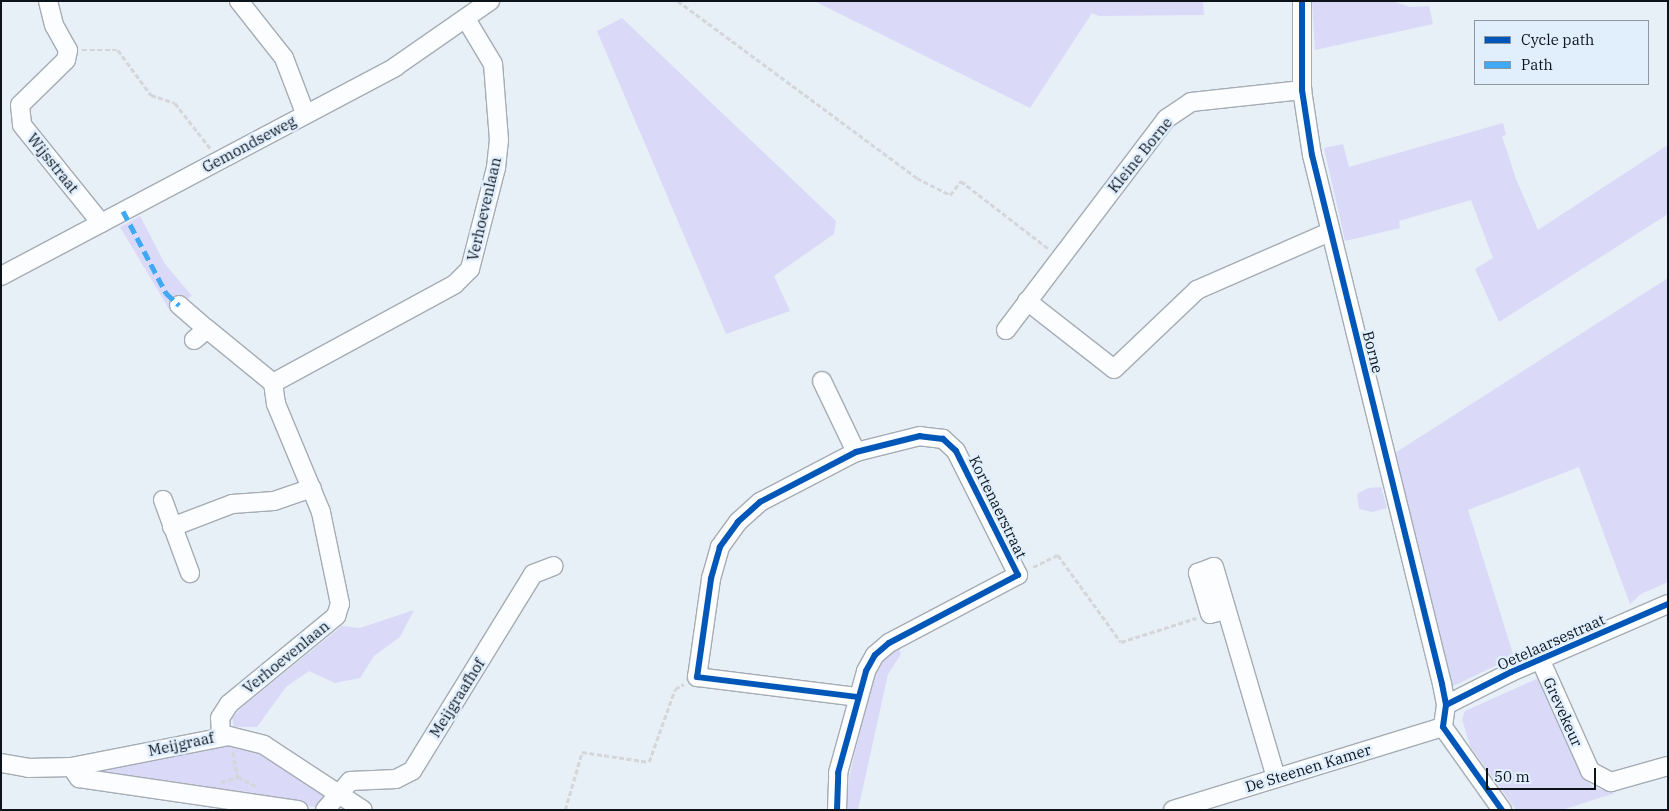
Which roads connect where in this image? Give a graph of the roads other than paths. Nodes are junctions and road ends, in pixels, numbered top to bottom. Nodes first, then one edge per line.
1 (48, 1) edge
2 (239, 1) edge
3 (490, 1) edge
4 (1302, 1) edge
5 (466, 19) junction
6 (1302, 90) junction
7 (305, 113) junction
8 (101, 223) junction
9 (1330, 232) junction
10 (1, 276) edge
11 (1027, 301) junction
12 (179, 305) dead end
13 (207, 329) junction
14 (1006, 330) dead end
15 (194, 340) dead end
16 (822, 381) dead end
17 (273, 383) junction
18 (856, 452) junction
19 (312, 488) junction
20 (163, 500) dead end
21 (172, 527) junction
22 (554, 566) dead end
23 (190, 574) dead end
24 (1668, 604) edge
25 (1218, 612) road end
26 (1540, 659) junction
27 (858, 697) junction
28 (1446, 705) junction
29 (1443, 727) junction
30 (225, 736) junction
31 (1, 763) edge
32 (1668, 766) edge
33 (71, 767) junction
34 (1276, 778) junction
35 (337, 792) junction
36 (299, 810) edge
37 (325, 810) edge
38 (363, 810) edge
39 (836, 810) edge
40 (1173, 810) edge
41 (1502, 810) edge

1 - 8 street, Wijsstraat
2 - 7 street
3 - 5 street, Gemondseweg
4 - 6 street, Borne
5 - 7 street, Gemondseweg
5 - 17 street, Verhoevenlaan
6 - 9 street, Borne
6 - 11 street, Kleine Borne
7 - 8 street, Gemondseweg
8 - 10 street, Gemondseweg
9 - 11 street
9 - 28 street, Borne
11 - 14 street, Kleine Borne
12 - 13 street
13 - 15 street
13 - 17 street
16 - 18 street
17 - 19 street, Verhoevenlaan
18 - 27 street, Kortenaerstraat
18 - 27 street, Kortenaerstraat
19 - 21 street
19 - 30 street, Verhoevenlaan
20 - 21 street
21 - 23 street
22 - 35 street, Meijgraafhof
24 - 26 street, Oetelaarsestraat
25 - 34 street
26 - 28 street, Oetelaarsestraat
26 - 32 street, Grevekeur
27 - 39 street, Kortenaerstraat
28 - 29 street
29 - 34 street, De Steenen Kamer
29 - 41 street
30 - 33 street, Meijgraaf
30 - 35 street, Meijgraaf
31 - 33 street, Meijgraaf
33 - 36 street
34 - 40 street, De Steenen Kamer
35 - 37 street
35 - 38 street, Meijgraaf

